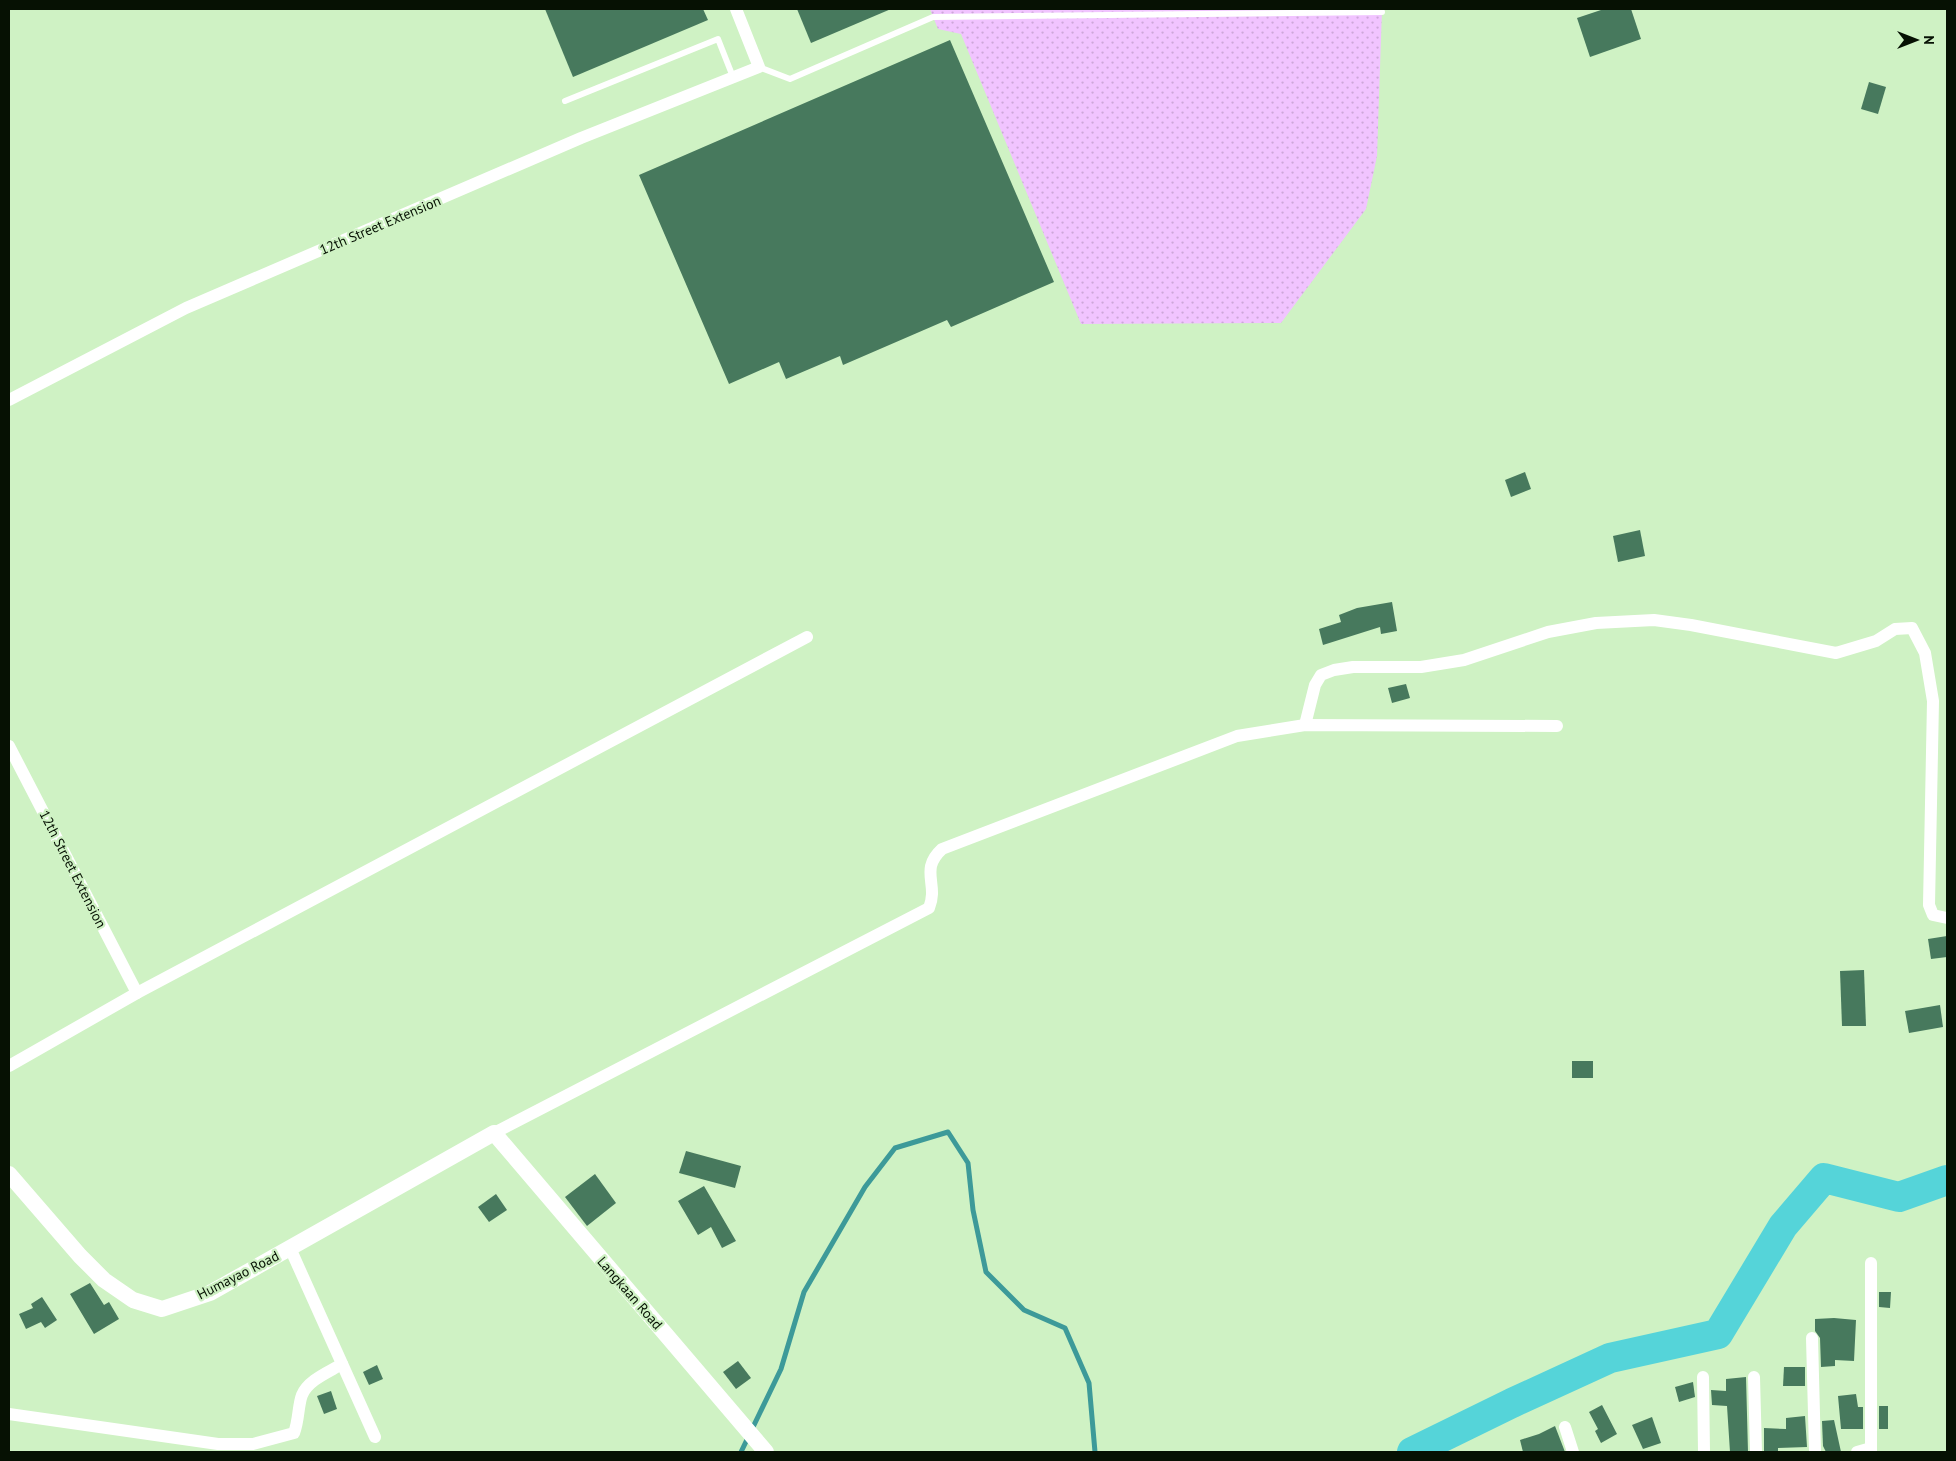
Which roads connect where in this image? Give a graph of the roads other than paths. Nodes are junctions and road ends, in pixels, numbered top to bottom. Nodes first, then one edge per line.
1 (736, 9) edge
2 (1382, 12) dead end
3 (759, 67) junction
4 (733, 78) junction
5 (565, 101) dead end
6 (9, 400) edge
7 (807, 637) dead end
8 (1305, 725) junction
9 (1557, 726) dead end
10 (9, 746) edge
11 (1947, 918) edge
12 (137, 993) junction
13 (9, 1066) edge
14 (494, 1133) junction
15 (9, 1174) edge
16 (290, 1248) junction
17 (1871, 1263) dead end
18 (1812, 1338) dead end
19 (342, 1364) junction
20 (1703, 1377) dead end
21 (1754, 1378) dead end
22 (9, 1414) edge
23 (1565, 1427) dead end
24 (375, 1437) dead end
25 (1871, 1450) edge
26 (766, 1452) edge
27 (1573, 1452) edge
28 (1704, 1452) edge
29 (1756, 1452) edge
30 (1815, 1452) edge
31 (1857, 1452) edge

1 - 3 street
2 - 3 lane
3 - 4 street, 12th Street Extension
4 - 5 lane
4 - 6 street, 12th Street Extension
7 - 12 street
8 - 9 street
8 - 11 street
8 - 14 street
10 - 12 street, 12th Street Extension
12 - 13 street
14 - 16 street, Humayao Road
14 - 26 street, Langkaan Road
15 - 16 street, Humayao Road
16 - 19 street
17 - 25 street
18 - 30 street
19 - 22 street
19 - 24 street
20 - 28 street
21 - 29 street
23 - 27 street
25 - 31 street

